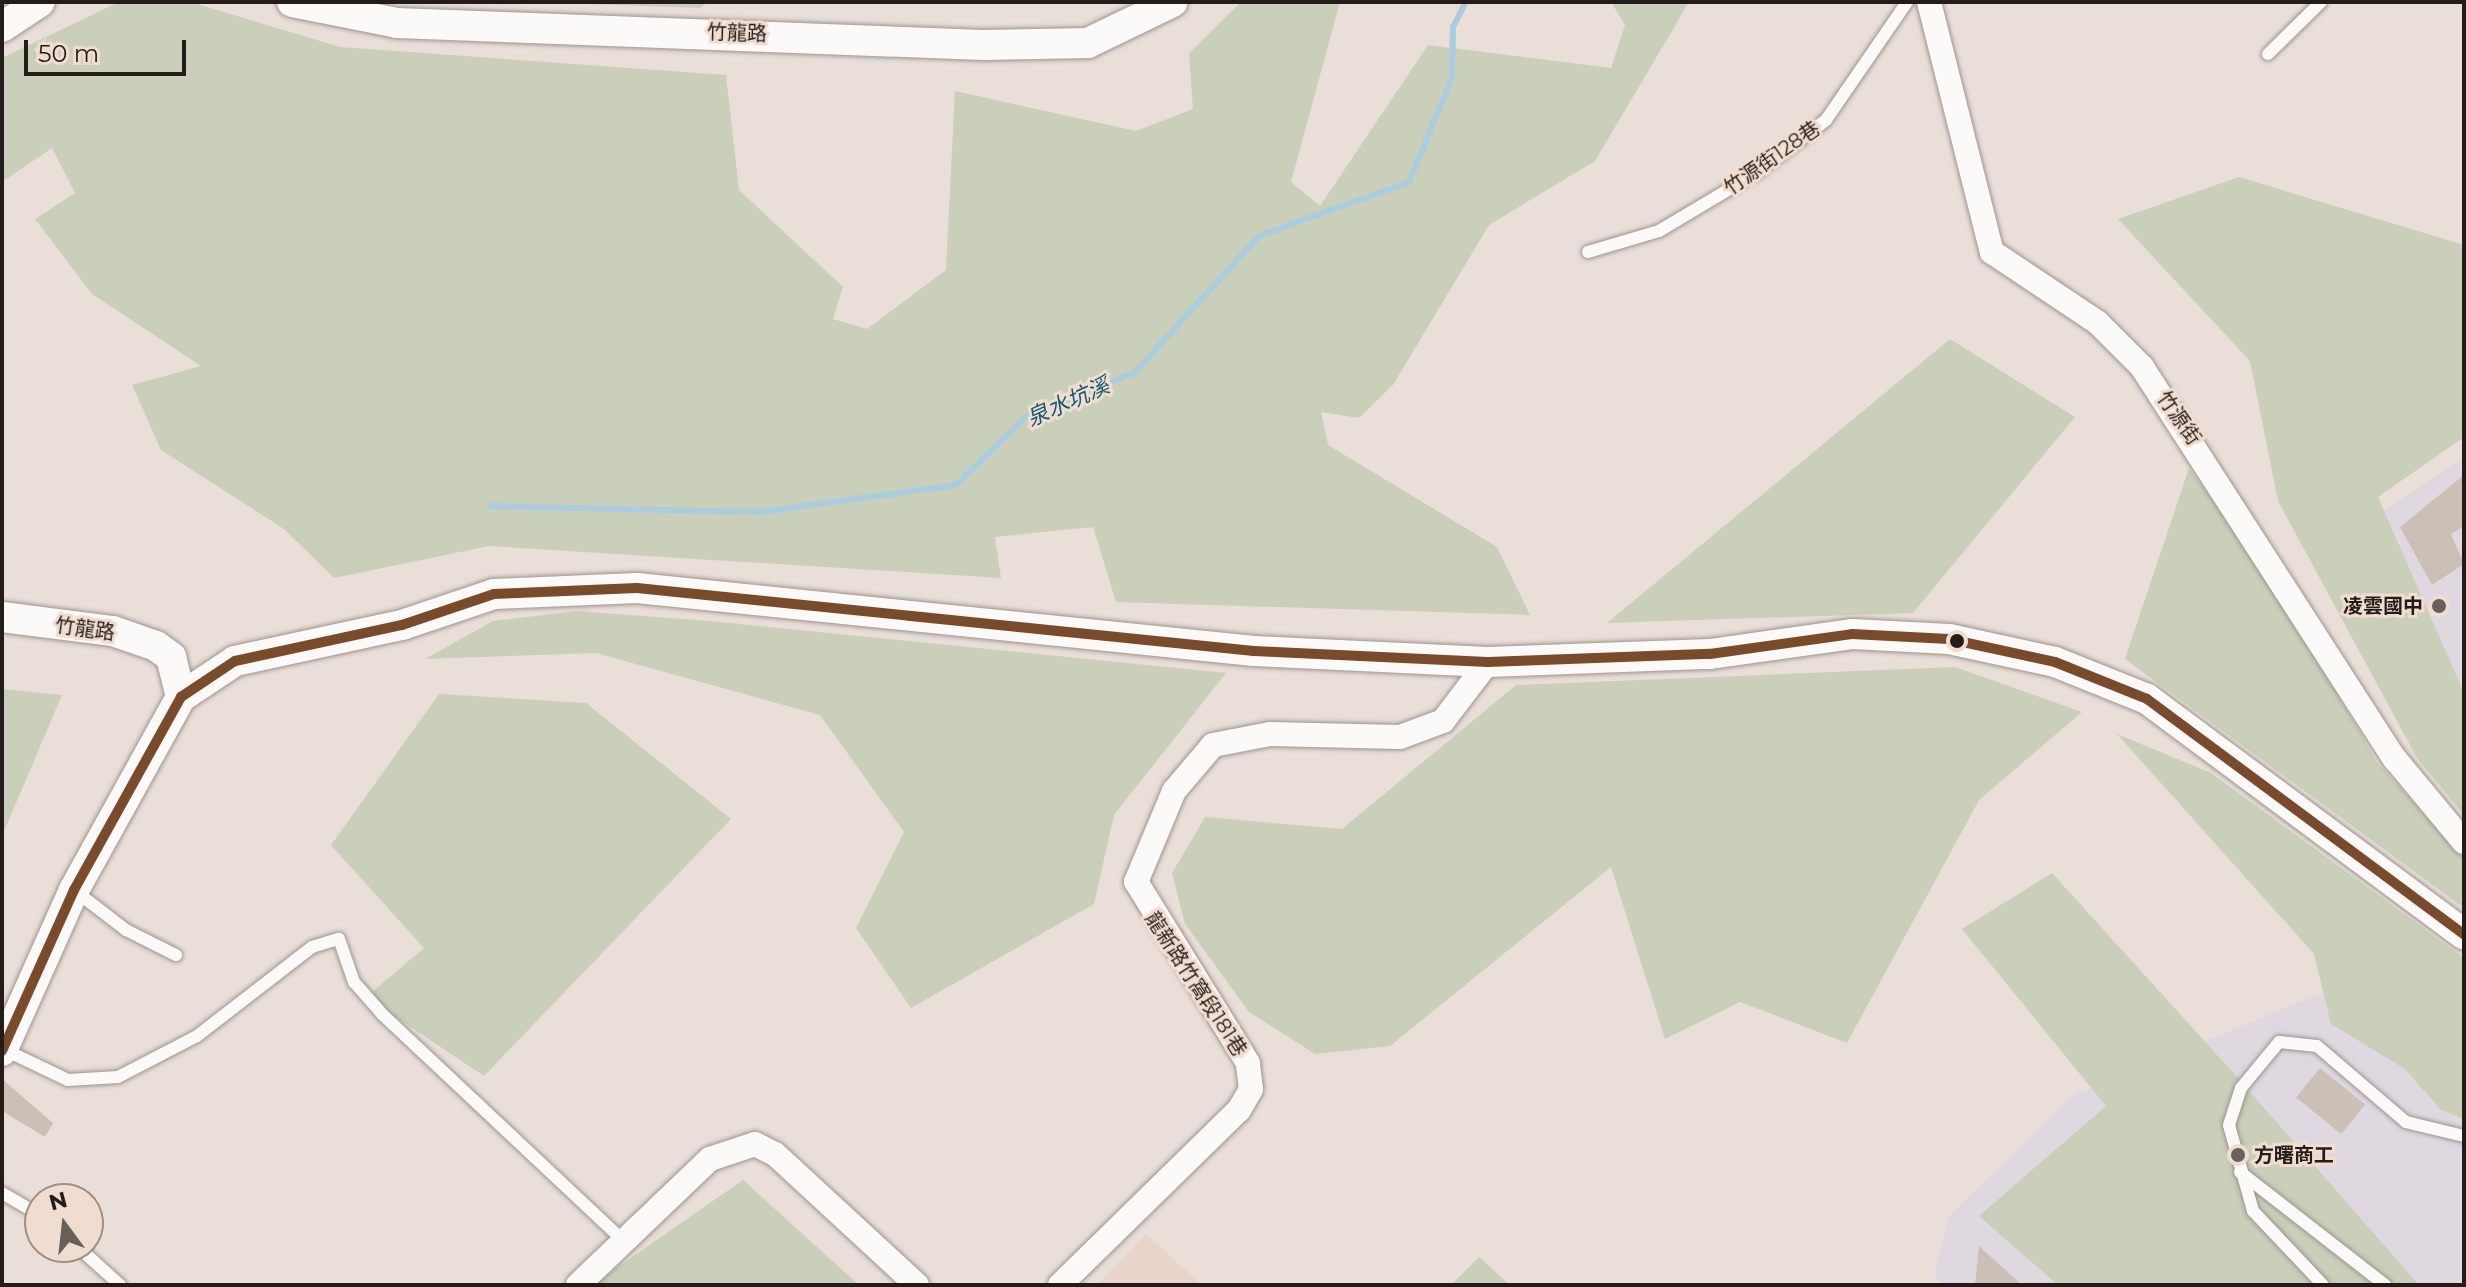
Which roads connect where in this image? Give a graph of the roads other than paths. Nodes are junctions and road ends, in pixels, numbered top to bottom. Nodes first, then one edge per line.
1 (40, 2) edge
2 (292, 2) edge
3 (1173, 2) edge
4 (1907, 2) edge
5 (1929, 2) edge
6 (2321, 2) edge
7 (2, 27) edge
8 (2268, 54) dead end
9 (1588, 252) dead end
10 (2, 617) edge
11 (1488, 662) junction
12 (181, 697) junction
13 (2464, 842) edge
14 (74, 890) junction
15 (2464, 934) edge
16 (176, 955) dead end
17 (3, 1050) edge
18 (2464, 1136) edge
19 (2238, 1170) junction
20 (2, 1193) edge
21 (24, 1206) edge
22 (625, 1242) junction
23 (96, 1263) edge
24 (120, 1285) edge
25 (578, 1285) edge
26 (917, 1285) edge
27 (1060, 1285) edge
28 (2323, 1285) edge
29 (2385, 1285) edge

1 - 7 street
2 - 3 street, 竹龍路
4 - 9 lane, 竹源街128巷
5 - 13 street, 竹源街
6 - 8 lane
10 - 12 street, 竹龍路
11 - 12 street
11 - 15 street
11 - 27 street, 龍新路竹窩段181巷
12 - 14 street
14 - 16 lane
14 - 17 street
17 - 22 lane
18 - 19 lane
19 - 28 lane
19 - 29 lane
20 - 21 lane
22 - 25 street
22 - 26 street
23 - 24 lane

